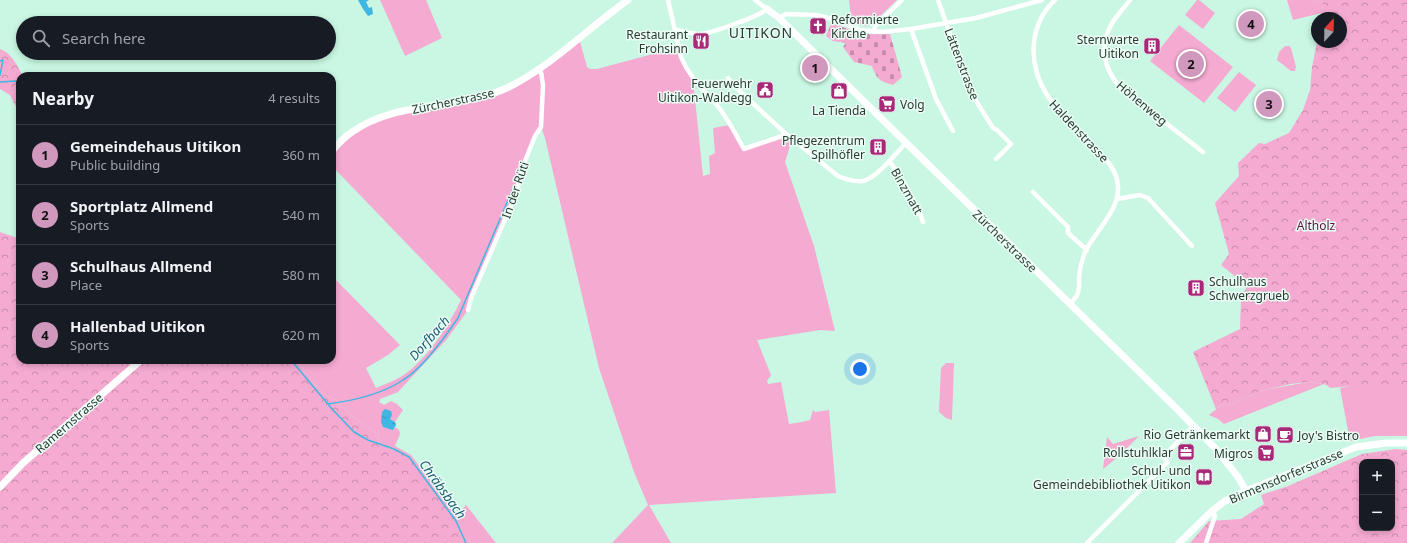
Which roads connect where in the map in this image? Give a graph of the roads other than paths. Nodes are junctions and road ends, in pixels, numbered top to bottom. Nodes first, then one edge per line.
1 (628, 0) edge
2 (668, 0) edge
3 (755, 0) edge
4 (902, 0) edge
5 (938, 0) edge
6 (1042, 0) edge
7 (1056, 0) edge
8 (1130, 0) edge
9 (767, 9) junction
10 (779, 18) junction
11 (946, 23) junction
12 (910, 29) junction
13 (676, 30) junction
14 (874, 32) junction
15 (538, 68) junction
16 (728, 78) dead end
17 (954, 131) dead end
18 (785, 133) junction
19 (906, 143) junction
20 (336, 147) edge
21 (1203, 152) dead end
22 (996, 159) dead end
23 (889, 161) junction
24 (1033, 192) dead end
25 (1118, 199) junction
26 (923, 222) dead end
27 (1192, 246) dead end
28 (1087, 250) junction
29 (1070, 304) junction
30 (468, 310) dead end
31 (136, 364) edge
32 (1193, 426) junction
33 (1407, 443) edge
34 (0, 487) edge
35 (1246, 491) junction
36 (1212, 511) junction
37 (1087, 543) edge
38 (1179, 543) edge
39 (1206, 543) edge

1 - 15 street, Zürcherstrasse
2 - 13 street
3 - 9 street, Zürcherstrasse
4 - 14 street
5 - 11 street, Lättenstrasse
6 - 11 street
7 - 25 street, Haldenstrasse
8 - 21 street, Höhenweg
9 - 10 street, Zürcherstrasse
9 - 13 street
10 - 14 street
10 - 19 street, Zürcherstrasse
11 - 12 street
11 - 22 street, Lättenstrasse
12 - 14 street
12 - 17 street
13 - 18 street
15 - 20 street, Zürcherstrasse
15 - 30 street, In der Rüti
16 - 18 street
18 - 23 street
19 - 23 street
19 - 29 street, Zürcherstrasse
23 - 26 street, Binzmatt
24 - 28 street
25 - 27 street
25 - 28 street
28 - 29 street
29 - 32 street, Zürcherstrasse
31 - 34 street, Ramernstrasse
32 - 35 street, Zürcherstrasse
32 - 37 street
33 - 35 street, Birmensdorferstrasse
35 - 36 street, Birmensdorferstrasse
36 - 38 street, Birmensdorferstrasse
36 - 39 street

